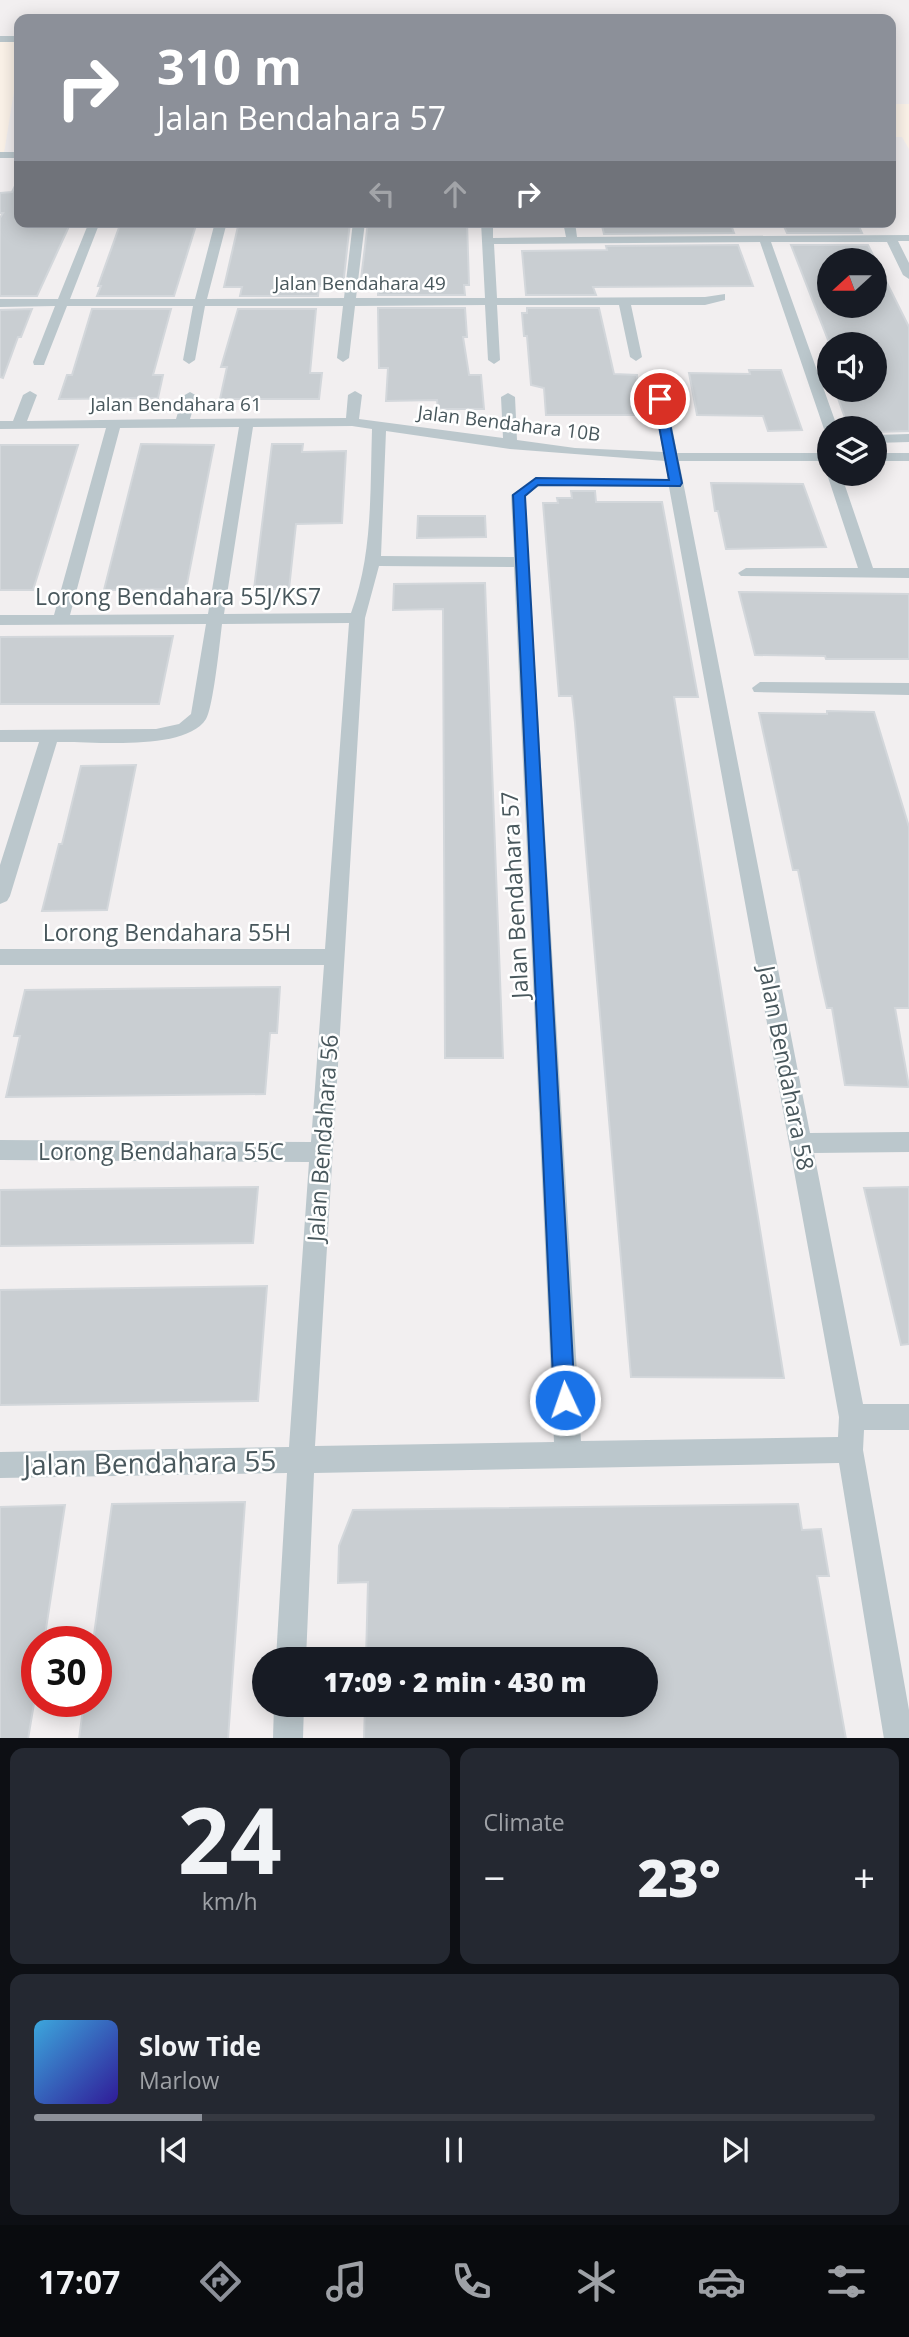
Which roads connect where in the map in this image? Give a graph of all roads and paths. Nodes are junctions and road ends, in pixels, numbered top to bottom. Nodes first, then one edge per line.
1 (93, 228) edge
2 (219, 228) edge
3 (358, 228) edge
4 (487, 228) edge
5 (570, 228) edge
6 (764, 239) junction
7 (891, 239) junction
8 (909, 239) edge
9 (572, 240) junction
10 (488, 241) junction
11 (909, 275) edge
12 (720, 297) dead end
13 (624, 301) junction
14 (200, 302) junction
15 (349, 302) junction
16 (490, 302) junction
17 (0, 303) edge
18 (64, 303) junction
19 (636, 357) dead end
20 (343, 358) dead end
21 (189, 360) dead end
22 (494, 360) dead end
23 (39, 362) dead end
24 (30, 395) dead end
25 (355, 395) dead end
26 (190, 396) dead end
27 (508, 397) dead end
28 (660, 399) dead end
29 (826, 416) edge
30 (352, 422) junction
31 (247, 423) junction
32 (114, 424) junction
33 (182, 424) junction
34 (0, 425) edge
35 (18, 425) junction
36 (379, 426) junction
37 (909, 438) edge
38 (887, 439) edge
39 (510, 444) junction
40 (671, 457) junction
41 (887, 457) edge
42 (909, 457) edge
43 (817, 458) edge
44 (676, 483) junction
45 (838, 486) edge
46 (372, 561) junction
47 (522, 562) junction
48 (746, 573) dead end
49 (867, 573) junction
50 (909, 573) edge
51 (357, 618) junction
52 (61, 619) junction
53 (213, 619) junction
54 (0, 620) edge
55 (760, 688) dead end
56 (908, 691) edge
57 (0, 736) edge
58 (51, 736) junction
59 (0, 896) edge
60 (0, 957) edge
61 (334, 957) junction
62 (909, 1142) edge
63 (802, 1143) junction
64 (0, 1150) edge
65 (321, 1152) junction
66 (852, 1417) junction
67 (909, 1417) edge
68 (850, 1450) junction
69 (568, 1454) junction
70 (301, 1459) junction
71 (0, 1465) edge
72 (292, 1647) edge
73 (289, 1717) edge
74 (288, 1738) edge
75 (899, 1738) edge

1 - 18 street
2 - 14 street
3 - 15 street
4 - 10 street
5 - 9 street
6 - 7 street
6 - 9 street
6 - 29 street
7 - 8 street
7 - 11 street
9 - 10 street
10 - 16 street
12 - 13 street, Jalan Bendahara 49
13 - 16 street, Jalan Bendahara 49
13 - 19 street
14 - 15 street, Jalan Bendahara 49
14 - 18 street, Jalan Bendahara 49
14 - 21 street
15 - 16 street, Jalan Bendahara 49
15 - 20 street
16 - 22 street
17 - 18 street, Jalan Bendahara 49
18 - 23 street
24 - 35 street
25 - 30 street
26 - 33 street
27 - 39 street
28 - 40 street, Jalan Bendahara 58
30 - 31 street, Jalan Bendahara 61
30 - 36 street, Jalan Bendahara 10B
31 - 33 street, Jalan Bendahara 61
31 - 53 street
32 - 33 street, Jalan Bendahara 61
32 - 35 street, Jalan Bendahara 61
32 - 52 street
34 - 35 street, Jalan Bendahara 61
36 - 39 street, Jalan Bendahara 10B
36 - 46 street, Jalan Bendahara 56
37 - 38 street
39 - 40 street, Jalan Bendahara 10B
40 - 43 street, Jalan Bendahara 10B
40 - 44 street, Jalan Bendahara 58
41 - 42 street
44 - 47 street, Jalan Bendahara 57
44 - 63 street, Jalan Bendahara 58
45 - 49 street
46 - 47 street
46 - 51 street, Jalan Bendahara 56
47 - 69 street, Jalan Bendahara 57
48 - 49 street
49 - 50 street
51 - 53 street, Lorong Bendahara 55J/KS7
51 - 61 street, Jalan Bendahara 56
52 - 53 street, Lorong Bendahara 55J/KS7
52 - 54 street, Lorong Bendahara 55J/KS7
53 - 58 street
55 - 56 street
57 - 58 street
58 - 59 street
60 - 61 street, Lorong Bendahara 55H
61 - 65 street, Jalan Bendahara 56
62 - 63 street
63 - 66 street, Jalan Bendahara 58
64 - 65 street, Lorong Bendahara 55C
65 - 70 street, Jalan Bendahara 56
66 - 67 street
66 - 68 street, Jalan Bendahara 58
68 - 69 street, Jalan Bendahara 55
68 - 75 street, Jalan Bendahara 58
69 - 70 street, Jalan Bendahara 55
70 - 71 street, Jalan Bendahara 55
70 - 72 street, Jalan Bendahara 56
73 - 74 street

